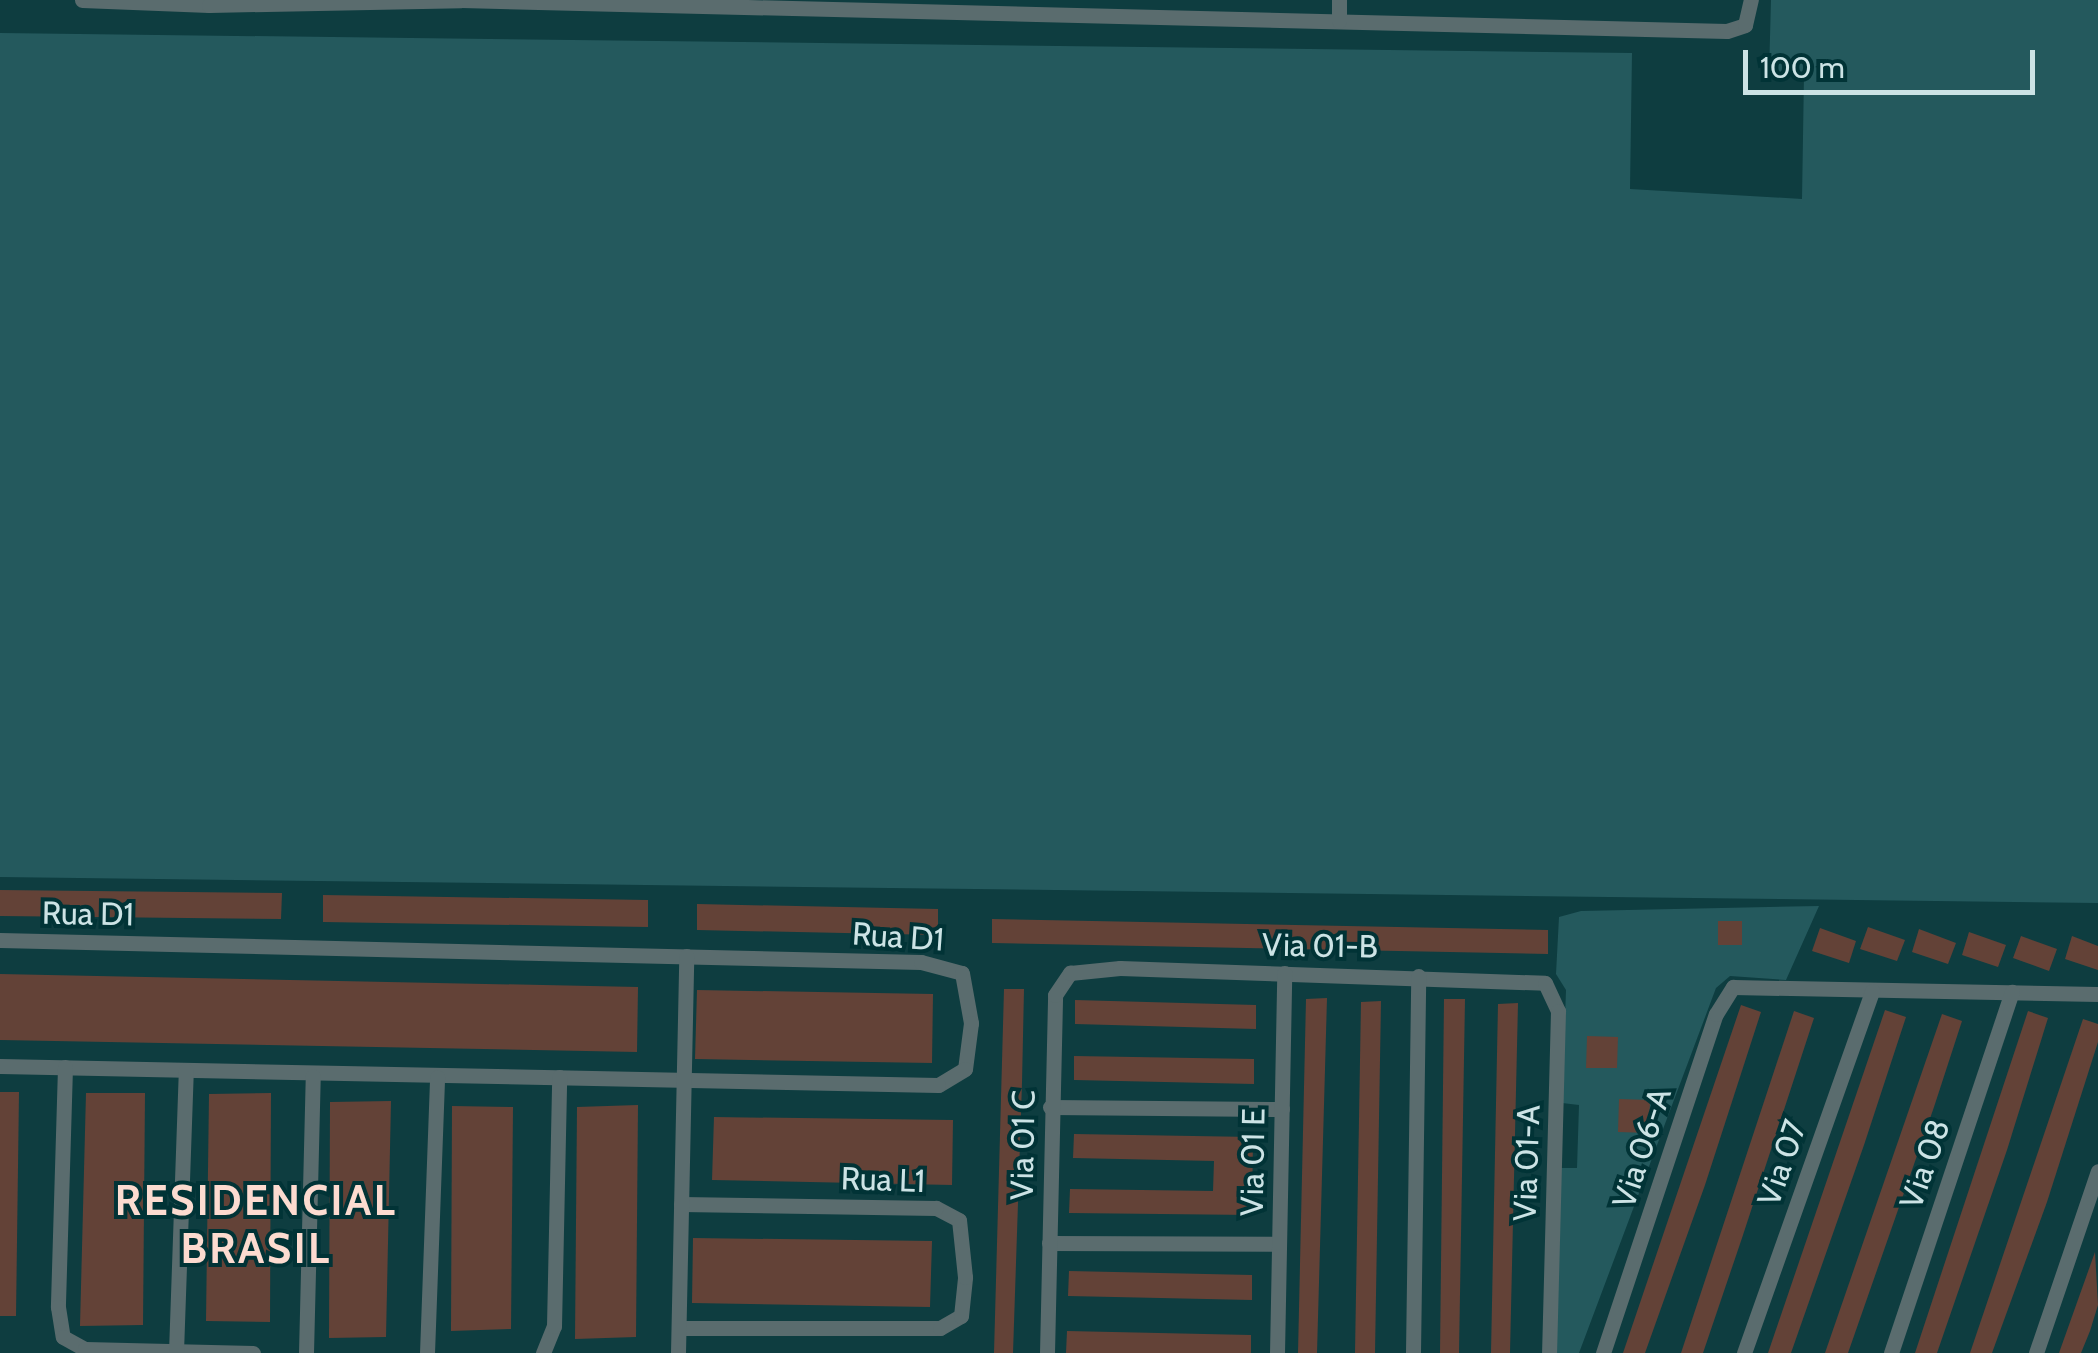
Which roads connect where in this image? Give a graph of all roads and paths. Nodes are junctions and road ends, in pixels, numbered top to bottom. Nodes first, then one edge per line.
1 (82, 0) edge
2 (462, 0) edge
3 (1339, 0) edge
4 (1751, 0) edge
5 (334, 1) edge
6 (209, 3) edge
7 (1083, 8) edge
8 (1211, 8) edge
9 (1339, 21) junction
10 (0, 940) edge
11 (686, 956) junction
12 (1098, 969) joint
13 (1284, 973) junction
14 (1418, 976) junction
15 (1542, 981) joint
16 (1872, 990) junction
17 (2012, 992) junction
18 (2098, 994) edge
19 (0, 1066) edge
20 (65, 1067) junction
21 (186, 1070) junction
22 (313, 1076) junction
23 (437, 1076) junction
24 (558, 1077) junction
25 (681, 1081) junction
26 (1050, 1107) junction
27 (1282, 1109) junction
28 (2098, 1171) edge
29 (681, 1204) junction
30 (1048, 1243) junction
31 (1279, 1244) junction
32 (679, 1328) junction
33 (62, 1348) edge
34 (176, 1352) edge
35 (1550, 1352) edge
36 (253, 1353) edge
37 (306, 1353) edge
38 (427, 1353) edge
39 (543, 1353) edge
40 (678, 1353) edge
41 (1047, 1353) edge
42 (1277, 1353) edge
43 (1413, 1353) edge
44 (1603, 1353) edge
45 (1744, 1353) edge
46 (1891, 1353) edge
47 (2036, 1353) edge

1 - 6 street
2 - 5 street
2 - 7 street
3 - 9 street
4 - 9 street
5 - 6 street
7 - 8 street
8 - 9 street
10 - 11 street, Rua D1
11 - 25 street
11 - 25 street, Rua D1
12 - 13 street, Via 01-B
12 - 26 street, Via 01 C
13 - 14 street, Via 01-B
13 - 27 street, Via 01 E
14 - 15 street, Via 01-B
14 - 43 street
15 - 35 street, Via 01-A
16 - 17 street
16 - 44 street, Via 06-A
16 - 45 street, Via 07
17 - 18 street
17 - 46 street, Via 08
19 - 20 street, Rua D1
20 - 21 street, Rua D1
20 - 33 street
21 - 22 street, Rua D1
21 - 34 street
22 - 23 street, Rua D1
22 - 37 street
23 - 24 street, Rua D1
23 - 38 street
24 - 25 street, Rua D1
24 - 39 street
25 - 29 street
26 - 27 street
26 - 30 street, Via 01 C
27 - 31 street, Via 01 E
28 - 47 street
29 - 32 street
29 - 32 street, Rua L1
30 - 31 street
30 - 41 street, Via 01 C
31 - 42 street, Via 01 E
32 - 40 street
33 - 34 street
34 - 36 street

